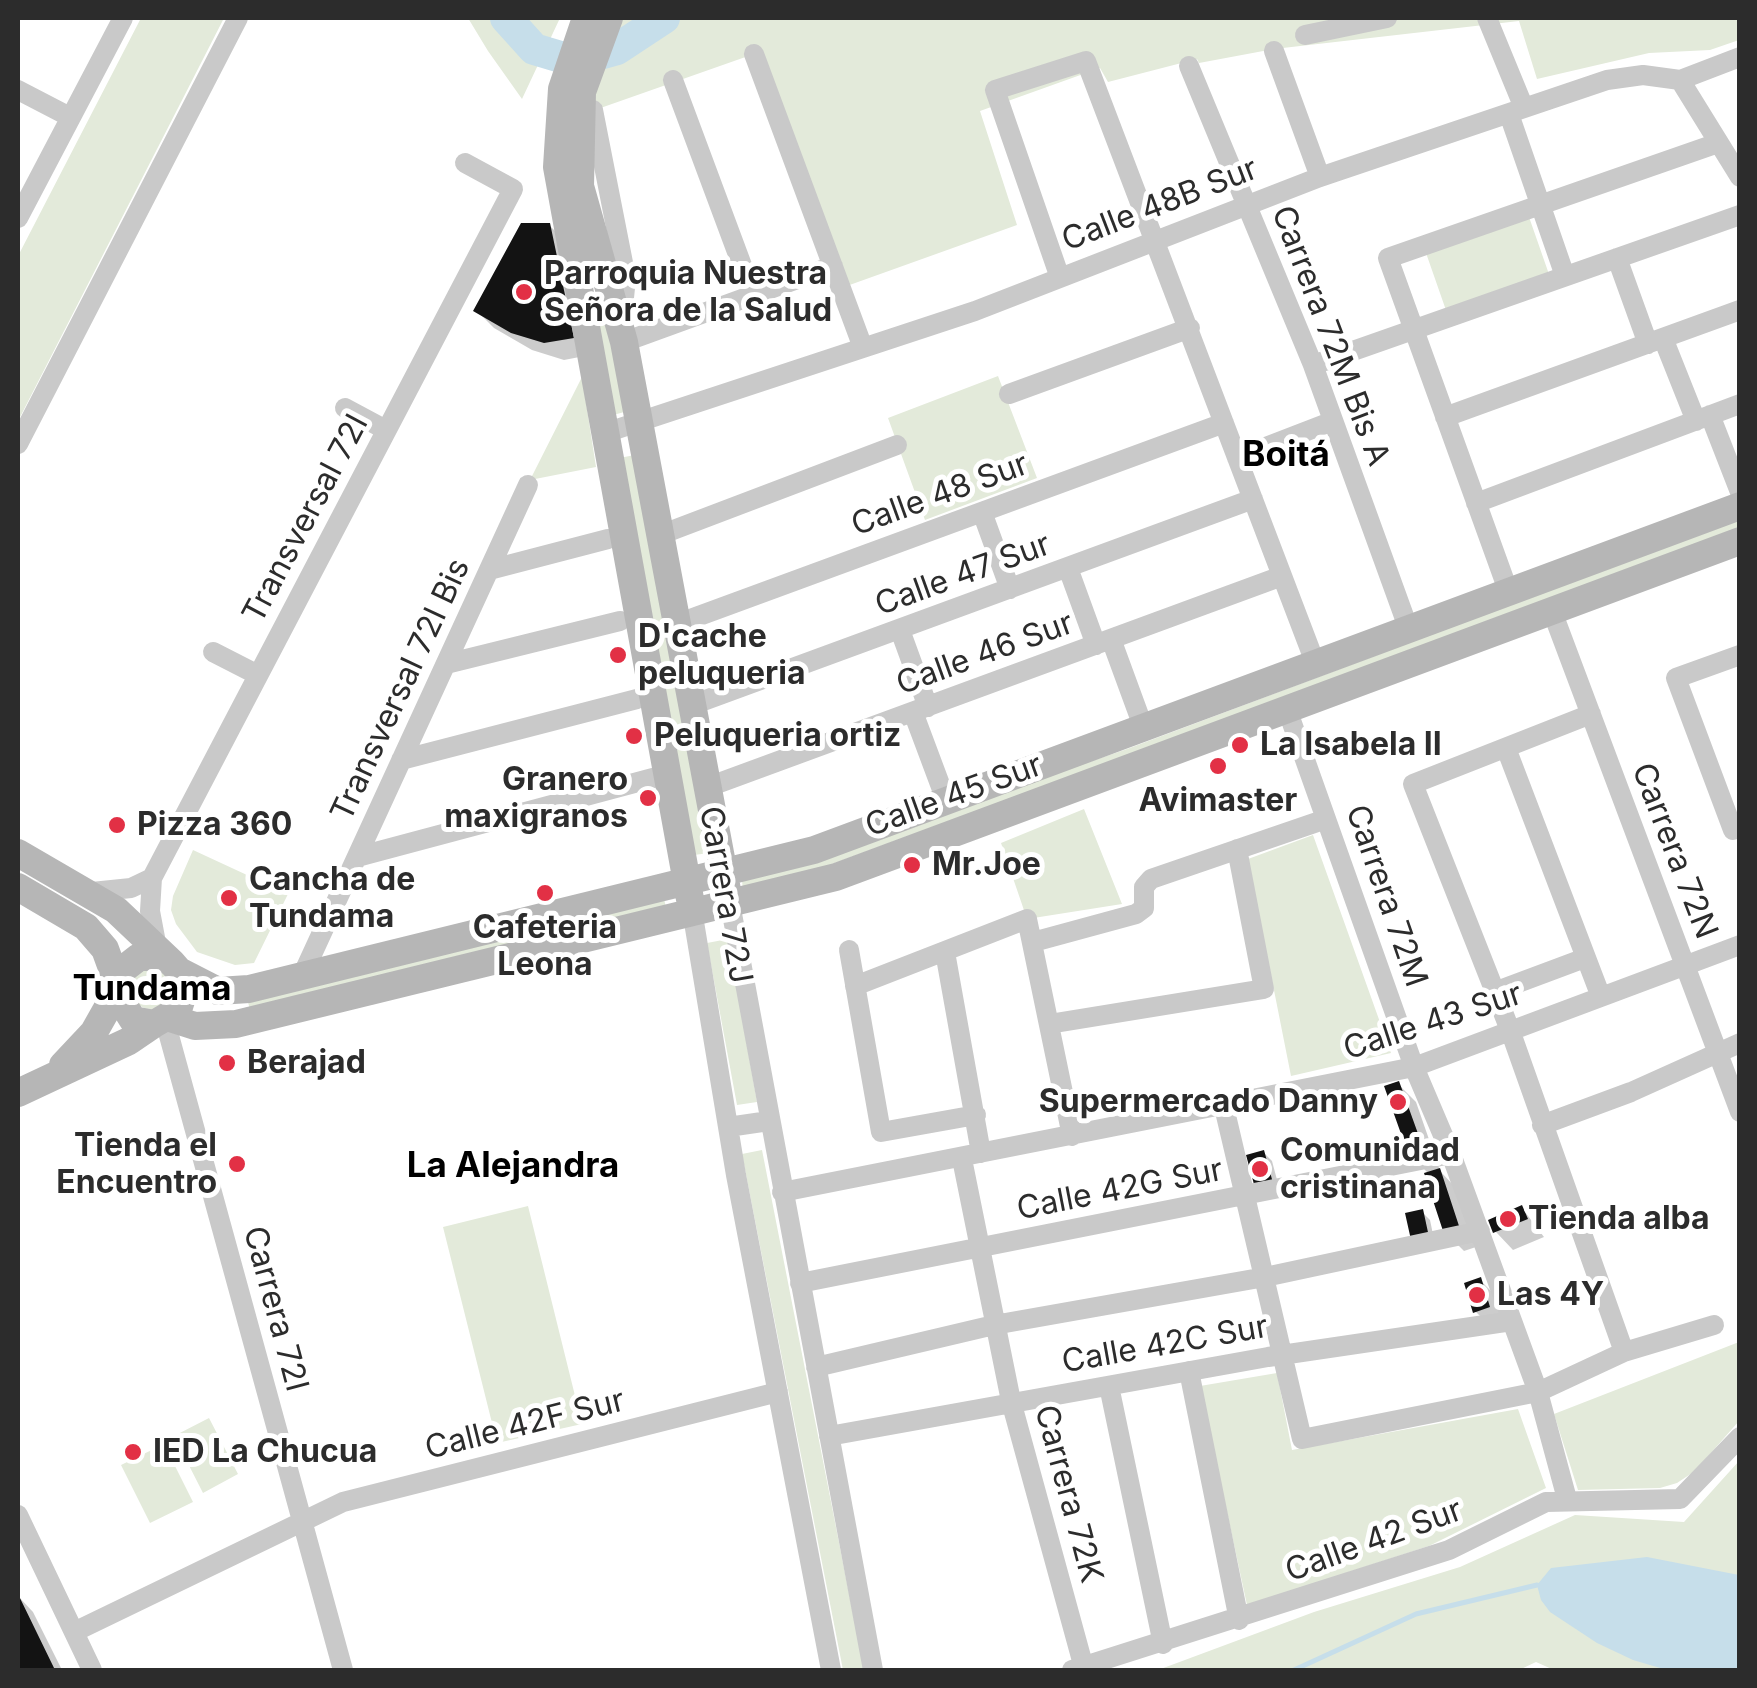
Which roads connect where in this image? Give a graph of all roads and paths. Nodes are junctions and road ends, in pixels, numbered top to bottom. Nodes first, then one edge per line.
1 (123, 18) edge
2 (238, 18) edge
3 (586, 18) edge
4 (608, 18) edge
5 (1386, 18) edge
6 (1488, 19) edge
7 (1305, 35) dead end
8 (1274, 51) dead end
9 (754, 54) dead end
10 (1740, 58) edge
11 (1190, 66) dead end
12 (674, 80) dead end
13 (1680, 80) junction
14 (18, 90) edge
15 (1516, 111) junction
16 (70, 118) junction
17 (576, 124) junction
18 (1718, 143) junction
19 (465, 163) dead end
20 (1740, 176) edge
21 (1320, 177) junction
22 (1247, 204) junction
23 (1540, 205) junction
24 (1740, 215) edge
25 (18, 218) edge
26 (1155, 240) junction
27 (1617, 258) junction
28 (833, 266) junction
29 (1059, 276) junction
30 (1566, 276) junction
31 (753, 295) junction
32 (1740, 310) edge
33 (1190, 328) junction
34 (1414, 330) junction
35 (622, 336) junction
36 (1656, 341) junction
37 (862, 345) junction
38 (1313, 366) junction
39 (1010, 394) dead end
40 (1740, 404) edge
41 (345, 408) dead end
42 (1446, 418) junction
43 (1703, 418) junction
44 (1333, 421) junction
45 (640, 422) junction
46 (1224, 423) junction
47 (386, 430) junction
48 (605, 433) junction
49 (18, 444) edge
50 (897, 445) dead end
51 (1237, 458) junction
52 (528, 485) dead end
53 (1740, 492) edge
54 (1253, 499) junction
55 (1476, 502) junction
56 (1740, 506) edge
57 (982, 512) junction
58 (660, 535) junction
59 (608, 539) dead end
60 (1740, 541) edge
61 (1068, 568) junction
62 (489, 570) junction
63 (1282, 576) junction
64 (1010, 589) junction
65 (1509, 593) junction
66 (1552, 611) junction
67 (620, 621) dead end
68 (677, 624) junction
69 (900, 630) junction
70 (1409, 630) junction
71 (1104, 642) junction
72 (213, 652) dead end
73 (1740, 655) edge
74 (446, 664) junction
75 (1316, 665) junction
76 (258, 675) junction
77 (637, 699) dead end
78 (692, 705) junction
79 (921, 709) junction
80 (1288, 709) junction
81 (1591, 714) junction
82 (1144, 729) junction
83 (1506, 748) junction
84 (401, 760) junction
85 (668, 774) junction
86 (708, 787) junction
87 (947, 803) junction
88 (1326, 818) junction
89 (1736, 829) edge
90 (1238, 849) junction
91 (18, 853) edge
92 (357, 858) junction
93 (724, 872) junction
94 (152, 878) junction
95 (687, 882) junction
96 (18, 888) edge
97 (92, 892) junction
98 (730, 903) junction
99 (692, 910) junction
100 (1032, 942) junction
101 (1740, 945) edge
102 (849, 950) dead end
103 (945, 952) junction
104 (1585, 958) junction
105 (170, 961) junction
106 (1685, 966) junction
107 (302, 976) junction
108 (855, 986) junction
109 (116, 988) junction
110 (1494, 992) junction
111 (1600, 997) junction
112 (163, 1021) junction
113 (1050, 1024) junction
114 (1510, 1030) junction
115 (1740, 1043) edge
116 (1718, 1053) junction
117 (1414, 1067) junction
118 (46, 1078) junction
119 (18, 1093) edge
120 (1224, 1106) junction
121 (1740, 1112) edge
122 (976, 1115) junction
123 (769, 1121) junction
124 (1542, 1125) junction
125 (728, 1128) junction
126 (1072, 1136) junction
127 (1451, 1154) junction
128 (971, 1156) junction
129 (782, 1192) junction
130 (1246, 1196) junction
131 (1480, 1231) junction
132 (980, 1247) junction
133 (1266, 1277) junction
134 (800, 1283) junction
135 (1512, 1321) junction
136 (1714, 1325) dead end
137 (994, 1326) junction
138 (1624, 1352) junction
139 (1283, 1354) junction
140 (816, 1367) junction
141 (1190, 1371) junction
142 (1109, 1386) junction
143 (778, 1392) junction
144 (1538, 1392) junction
145 (1011, 1401) junction
146 (829, 1436) junction
147 (1740, 1437) edge
148 (1567, 1499) junction
149 (18, 1516) edge
150 (302, 1520) junction
151 (1239, 1620) junction
152 (74, 1632) junction
153 (1163, 1644) junction
154 (1078, 1669) edge
155 (92, 1670) edge
156 (344, 1670) edge
157 (831, 1670) edge
158 (873, 1670) edge

1 - 16 street
2 - 49 street
3 - 17 street
4 - 17 street
5 - 7 street
6 - 15 street
8 - 21 street
9 - 28 street
10 - 13 street, Calle 48B Sur
11 - 22 street, Carrera 72M Bis A
12 - 31 street
13 - 15 street, Calle 48B Sur
13 - 18 street
14 - 16 street
15 - 21 street, Calle 48B Sur
15 - 23 street
16 - 25 street
17 - 35 street, Carrera 72J
17 - 48 street, Carrera 72J
18 - 20 street
18 - 23 street
19 - 47 street, Transversal 72I
21 - 22 street, Calle 48B Sur
22 - 26 street, Calle 48B Sur
22 - 38 street, Carrera 72M Bis A
23 - 30 street
23 - 34 street
24 - 27 street
26 - 29 street, Calle 48B Sur
26 - 29 street
26 - 33 street
27 - 30 street
27 - 36 street
28 - 31 street
28 - 37 street
29 - 37 street, Calle 48B Sur
30 - 34 street
31 - 35 street
32 - 36 street
33 - 39 street
33 - 46 street
34 - 38 street
34 - 42 street
35 - 45 street, Carrera 72J
36 - 42 street
36 - 43 street
37 - 45 street, Calle 48B Sur
38 - 44 street, Carrera 72M Bis A
40 - 43 street
41 - 47 street
42 - 55 street
43 - 53 street
43 - 55 street
44 - 51 street
44 - 70 street, Carrera 72M Bis A
45 - 48 street, Calle 48B Sur
45 - 58 street, Carrera 72J
46 - 51 street
46 - 57 street, Calle 48 Sur
47 - 76 street, Transversal 72I
48 - 85 street, Carrera 72J
50 - 58 street
51 - 54 street
52 - 62 street, Transversal 72I Bis
54 - 61 street, Calle 47 Sur
54 - 63 street
55 - 65 street
56 - 65 street, Calle 45 Sur
57 - 64 street
57 - 68 street, Calle 48 Sur
58 - 68 street, Carrera 72J
59 - 62 street
60 - 66 street, Calle 45 Sur
61 - 64 street, Calle 47 Sur
61 - 71 street
62 - 74 street, Transversal 72I Bis
63 - 71 street, Calle 46 Sur
63 - 75 street
64 - 69 street, Calle 47 Sur
65 - 70 street, Calle 45 Sur
66 - 80 street, Calle 45 Sur
66 - 81 street, Carrera 72N
67 - 74 street
68 - 78 street, Carrera 72J
69 - 78 street, Calle 47 Sur
69 - 79 street
70 - 75 street, Calle 45 Sur
71 - 79 street, Calle 46 Sur
71 - 82 street
72 - 76 street
73 - 89 street
74 - 84 street, Transversal 72I Bis
75 - 82 street, Calle 45 Sur
76 - 94 street, Transversal 72I
77 - 84 street
78 - 86 street, Carrera 72J
79 - 86 street, Calle 46 Sur
79 - 87 street
80 - 88 street, Carrera 72M
80 - 98 street, Calle 45 Sur
81 - 83 street
81 - 106 street, Carrera 72N
82 - 87 street, Calle 45 Sur
83 - 104 street
83 - 110 street
84 - 92 street, Transversal 72I Bis
85 - 92 street
85 - 95 street, Carrera 72J
86 - 93 street, Carrera 72J
87 - 93 street, Calle 45 Sur
88 - 90 street
88 - 117 street, Carrera 72M
90 - 100 street
90 - 113 street
91 - 97 street, Calle 45 Sur
92 - 107 street, Transversal 72I Bis
93 - 95 street, Calle 45 Sur
93 - 98 street, Carrera 72J
94 - 97 street
94 - 105 street, Transversal 72I
95 - 99 street, Carrera 72J
95 - 107 street, Calle 45 Sur
96 - 109 street
97 - 105 street, Calle 45 Sur
98 - 99 street, Calle 45 Sur
98 - 123 street, Carrera 72J
99 - 112 street, Calle 45 Sur
99 - 125 street, Carrera 72J
100 - 103 street
100 - 113 street
101 - 106 street, Calle 43 Sur
102 - 108 street
103 - 108 street
103 - 122 street, Carrera 72K
104 - 110 street
104 - 111 street
105 - 107 street, Calle 45 Sur
105 - 109 street
105 - 112 street
106 - 111 street, Calle 43 Sur
106 - 116 street, Carrera 72N
108 - 122 street
109 - 112 street
109 - 118 street
110 - 114 street
111 - 114 street, Calle 43 Sur
112 - 118 street
112 - 150 street, Carrera 72I
113 - 126 street
114 - 117 street, Calle 43 Sur
114 - 124 street
115 - 116 street
116 - 121 street, Carrera 72N
116 - 124 street
117 - 120 street, Calle 43 Sur
117 - 127 street, Carrera 72M
118 - 119 street
120 - 126 street, Calle 43 Sur
120 - 130 street
122 - 128 street, Carrera 72K
123 - 125 street
123 - 129 street, Carrera 72J
124 - 138 street
125 - 143 street, Carrera 72J
126 - 128 street, Calle 43 Sur
127 - 130 street, Calle 42G Sur
127 - 131 street, Carrera 72M
128 - 129 street, Calle 43 Sur
128 - 132 street, Carrera 72K
129 - 134 street, Carrera 72J
130 - 132 street, Calle 42G Sur
130 - 133 street
131 - 133 street
131 - 135 street, Carrera 72M
132 - 134 street, Calle 42G Sur
132 - 137 street, Carrera 72K
133 - 137 street
133 - 139 street
134 - 140 street, Carrera 72J
135 - 139 street, Calle 42C Sur
135 - 144 street, Carrera 72M
136 - 138 street
137 - 140 street
137 - 145 street, Carrera 72K
138 - 144 street
139 - 141 street, Calle 42C Sur
139 - 144 street
140 - 146 street, Carrera 72J
141 - 142 street, Calle 42C Sur
141 - 151 street
142 - 145 street, Calle 42C Sur
142 - 153 street
143 - 150 street, Calle 42F Sur
143 - 157 street, Carrera 72J
144 - 148 street, Carrera 72M
145 - 146 street, Calle 42C Sur
145 - 154 street, Carrera 72K
146 - 158 street, Carrera 72J
147 - 148 street, Calle 42 Sur
148 - 151 street, Calle 42 Sur
149 - 152 street
150 - 152 street, Calle 42F Sur
150 - 156 street, Carrera 72I
151 - 153 street, Calle 42 Sur
152 - 155 street
153 - 154 street, Calle 42 Sur

